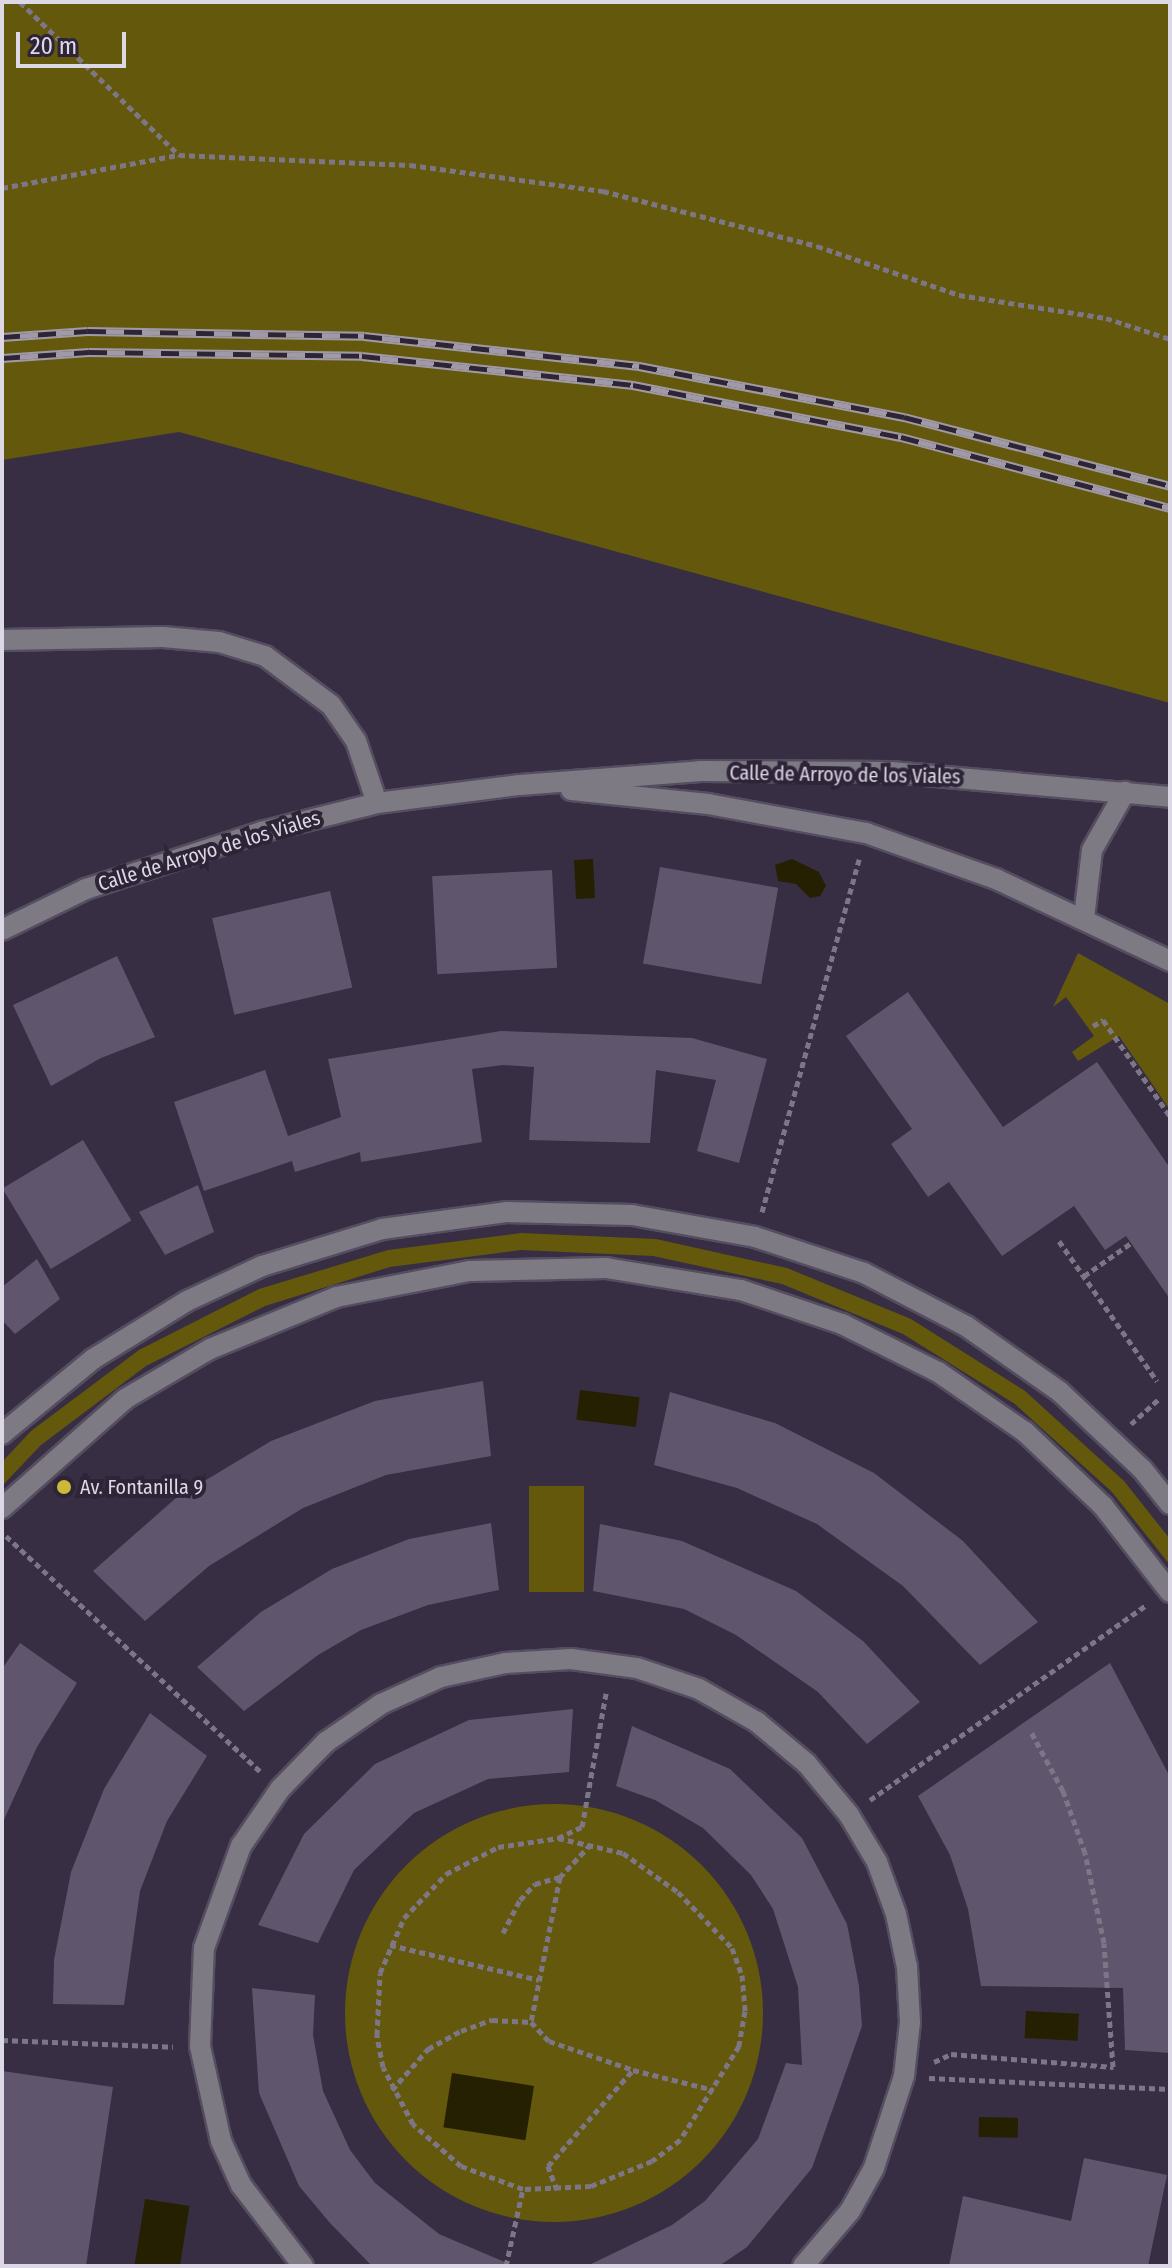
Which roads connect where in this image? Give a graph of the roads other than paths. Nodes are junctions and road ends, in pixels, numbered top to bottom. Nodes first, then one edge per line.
1 (2, 640) edge
2 (520, 785) junction
3 (1125, 792) junction
4 (1170, 797) edge
5 (377, 803) junction
6 (1084, 918) junction
7 (2, 930) edge
8 (1170, 961) edge
9 (2, 1434) edge
10 (1170, 1504) edge
11 (2, 1508) edge
12 (1169, 1591) edge
13 (303, 2266) edge
14 (803, 2266) edge

1 - 5 street
2 - 3 street, Calle de Arroyo de los Viales
2 - 5 street, Calle de Arroyo de los Viales
2 - 6 street, Calle de Arroyo de los Viales
3 - 4 street, Calle de Arroyo de los Viales
3 - 6 street
5 - 7 street, Calle de Arroyo de los Viales
6 - 8 street, Calle de Arroyo de los Viales
9 - 10 street
11 - 12 street
13 - 14 street

